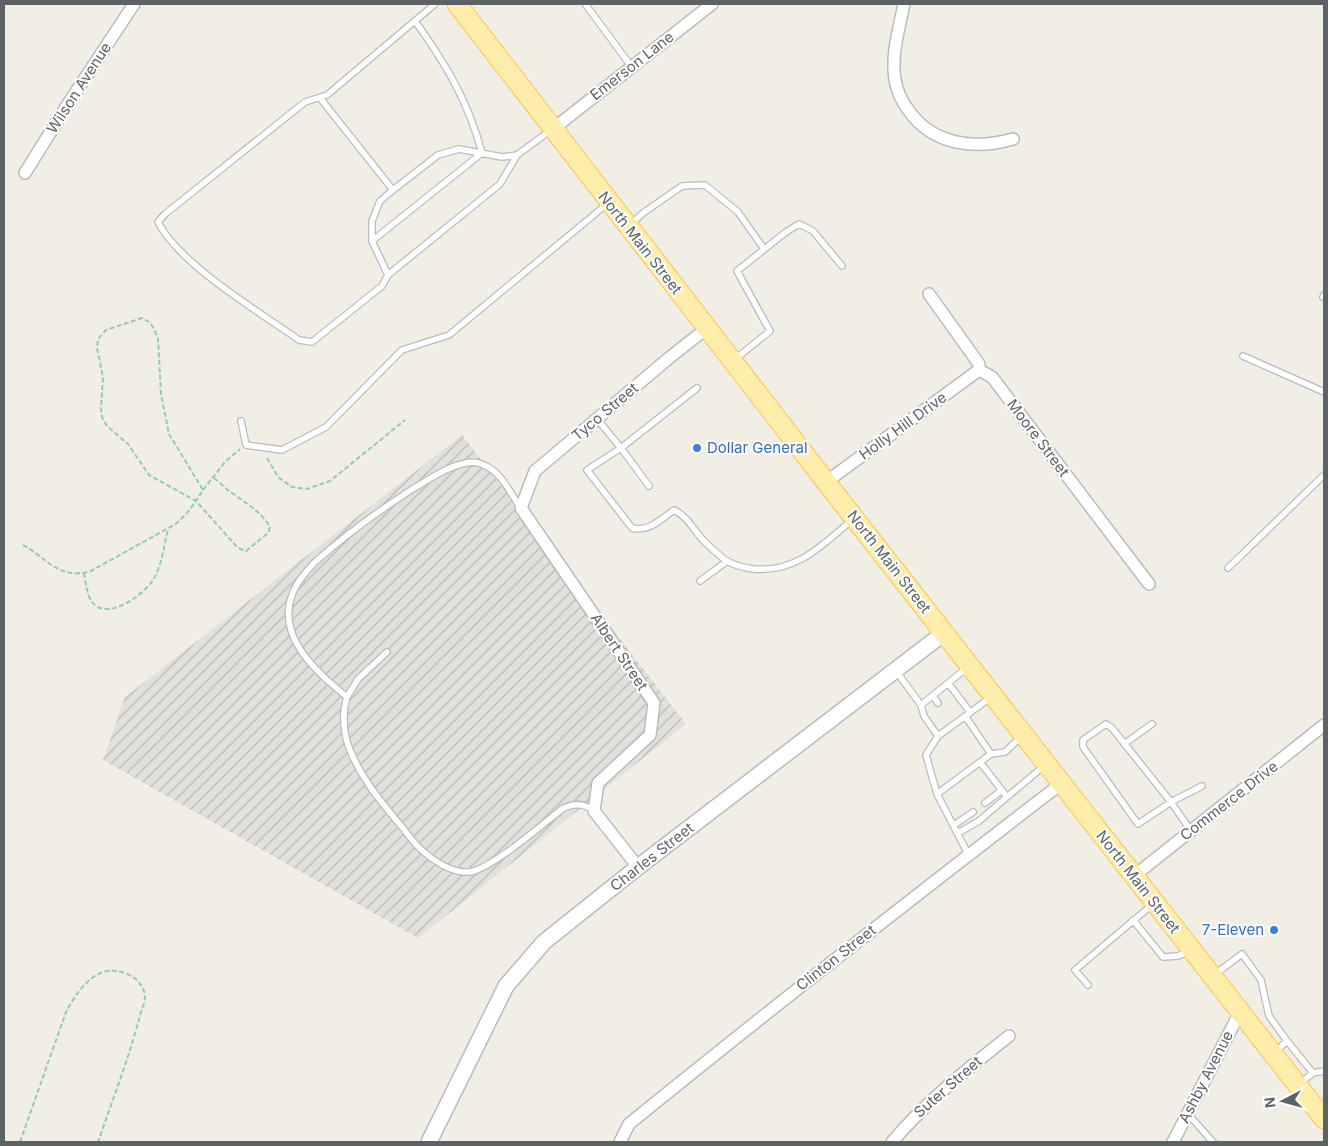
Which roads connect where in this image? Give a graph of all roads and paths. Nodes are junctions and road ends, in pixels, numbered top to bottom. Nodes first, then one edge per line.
1 (134, 4) edge
2 (436, 4) edge
3 (456, 4) edge
4 (587, 4) edge
5 (712, 4) edge
6 (904, 4) edge
7 (415, 21) junction
8 (631, 66) junction
9 (320, 98) junction
10 (553, 129) junction
11 (1013, 139) dead end
12 (482, 153) junction
13 (518, 155) junction
14 (24, 174) dead end
15 (393, 190) junction
16 (609, 202) junction
17 (628, 227) junction
18 (372, 241) junction
19 (764, 249) junction
20 (842, 266) dead end
21 (388, 275) junction
22 (929, 294) dead end
23 (707, 328) junction
24 (1243, 356) dead end
25 (733, 362) junction
26 (980, 370) junction
27 (697, 388) dead end
28 (1324, 392) edge
29 (597, 419) junction
30 (405, 420) dead end
31 (240, 421) dead end
32 (246, 445) junction
33 (261, 447) junction
34 (621, 448) junction
35 (1324, 475) edge
36 (212, 477) junction
37 (826, 482) junction
38 (649, 486) dead end
39 (203, 490) junction
40 (196, 501) junction
41 (521, 508) junction
42 (854, 518) junction
43 (168, 529) junction
44 (23, 545) dead end
45 (726, 562) junction
46 (1228, 568) dead end
47 (84, 573) junction
48 (700, 581) dead end
49 (1149, 584) dead end
50 (944, 632) junction
51 (388, 652) dead end
52 (970, 665) junction
53 (896, 671) junction
54 (948, 683) junction
55 (993, 695) junction
56 (933, 696) junction
57 (347, 697) junction
58 (938, 704) dead end
59 (921, 705) junction
60 (967, 714) junction
61 (1152, 724) dead end
62 (1324, 725) edge
63 (1023, 735) junction
64 (938, 736) junction
65 (1124, 744) junction
66 (991, 754) junction
67 (980, 762) junction
68 (1046, 764) junction
69 (1062, 784) junction
70 (1202, 786) dead end
71 (1002, 790) junction
72 (937, 794) junction
73 (1007, 796) junction
74 (985, 802) dead end
75 (1171, 802) junction
76 (594, 811) junction
77 (973, 812) dead end
78 (954, 825) junction
79 (1190, 832) junction
80 (958, 833) junction
81 (968, 854) junction
82 (638, 867) junction
83 (1134, 876) junction
84 (1155, 903) junction
85 (1133, 920) junction
86 (1192, 950) junction
87 (1213, 977) junction
88 (1088, 985) dead end
89 (1240, 1012) junction
90 (1008, 1036) dead end
91 (1287, 1041) junction
92 (1272, 1054) junction
93 (1324, 1070) edge
94 (1312, 1073) junction
95 (1297, 1085) junction
96 (1188, 1113) junction
97 (1324, 1119) edge
98 (20, 1142) edge
99 (98, 1142) edge
100 (430, 1142) edge
101 (620, 1142) edge
102 (892, 1142) edge
103 (1173, 1142) edge
104 (1212, 1142) edge

1 - 14 street, Wilson Avenue
2 - 7 lane
3 - 10 main road, North Main Street
4 - 8 lane
5 - 8 street, Emerson Lane
6 - 11 street
7 - 9 lane
7 - 12 lane
8 - 10 street, Emerson Lane
9 - 15 lane
9 - 21 lane
10 - 13 lane
10 - 16 main road, North Main Street
12 - 13 lane
12 - 15 lane
12 - 18 lane
13 - 21 lane
15 - 18 lane
16 - 17 main road, North Main Street
16 - 33 lane
17 - 19 lane
17 - 23 main road, North Main Street
18 - 21 lane
19 - 20 lane
19 - 25 lane
22 - 26 street, Moore Street
23 - 25 main road, North Main Street
23 - 29 street, Tyco Street
24 - 28 lane
25 - 37 main road, North Main Street
26 - 37 street, Holly Hill Drive
26 - 49 street, Moore Street
27 - 34 lane
29 - 34 lane
29 - 41 street, Tyco Street
30 - 33 path
31 - 32 lane
32 - 33 lane
32 - 36 path
34 - 38 lane
34 - 45 lane
35 - 46 lane
36 - 39 path
36 - 40 path
37 - 42 main road, North Main Street
39 - 40 path
39 - 40 path
40 - 43 path
41 - 57 lane
41 - 76 street, Albert Street
42 - 45 lane
42 - 50 main road, North Main Street
43 - 47 path
43 - 47 path
44 - 47 path
45 - 48 lane
50 - 52 main road, North Main Street
50 - 53 street, Charles Street
51 - 57 lane
52 - 54 lane
52 - 55 main road, North Main Street
53 - 59 lane
53 - 82 street, Charles Street
54 - 56 lane
54 - 60 lane
55 - 60 lane
55 - 63 main road, North Main Street
56 - 58 lane
56 - 59 lane
57 - 76 lane
59 - 64 lane
60 - 64 lane
60 - 66 lane
61 - 65 lane
62 - 79 street, Commerce Drive
63 - 66 lane
63 - 68 main road, North Main Street
64 - 72 lane
65 - 75 lane
65 - 75 lane
66 - 67 lane
67 - 71 lane
67 - 72 lane
68 - 69 main road, North Main Street
68 - 73 lane
69 - 81 street, Clinton Street
69 - 83 main road, North Main Street
70 - 75 lane
71 - 73 lane
71 - 74 lane
72 - 78 lane
73 - 80 lane
75 - 79 lane
76 - 82 street
77 - 78 lane
78 - 80 lane
79 - 83 street, Commerce Drive
80 - 81 lane
81 - 101 street, Clinton Street
82 - 100 street, Charles Street
83 - 84 main road, North Main Street
84 - 85 lane
84 - 86 main road, North Main Street
85 - 86 lane
85 - 88 lane
86 - 87 main road, North Main Street
87 - 89 main road, North Main Street
87 - 91 lane
89 - 92 main road, North Main Street
89 - 96 street, Ashby Avenue
90 - 102 street, Suter Street
91 - 92 lane
91 - 94 lane
92 - 95 main road, North Main Street
93 - 94 lane
94 - 95 lane
95 - 97 main road, North Main Street
96 - 103 street, Ashby Avenue
96 - 104 lane
98 - 99 path

